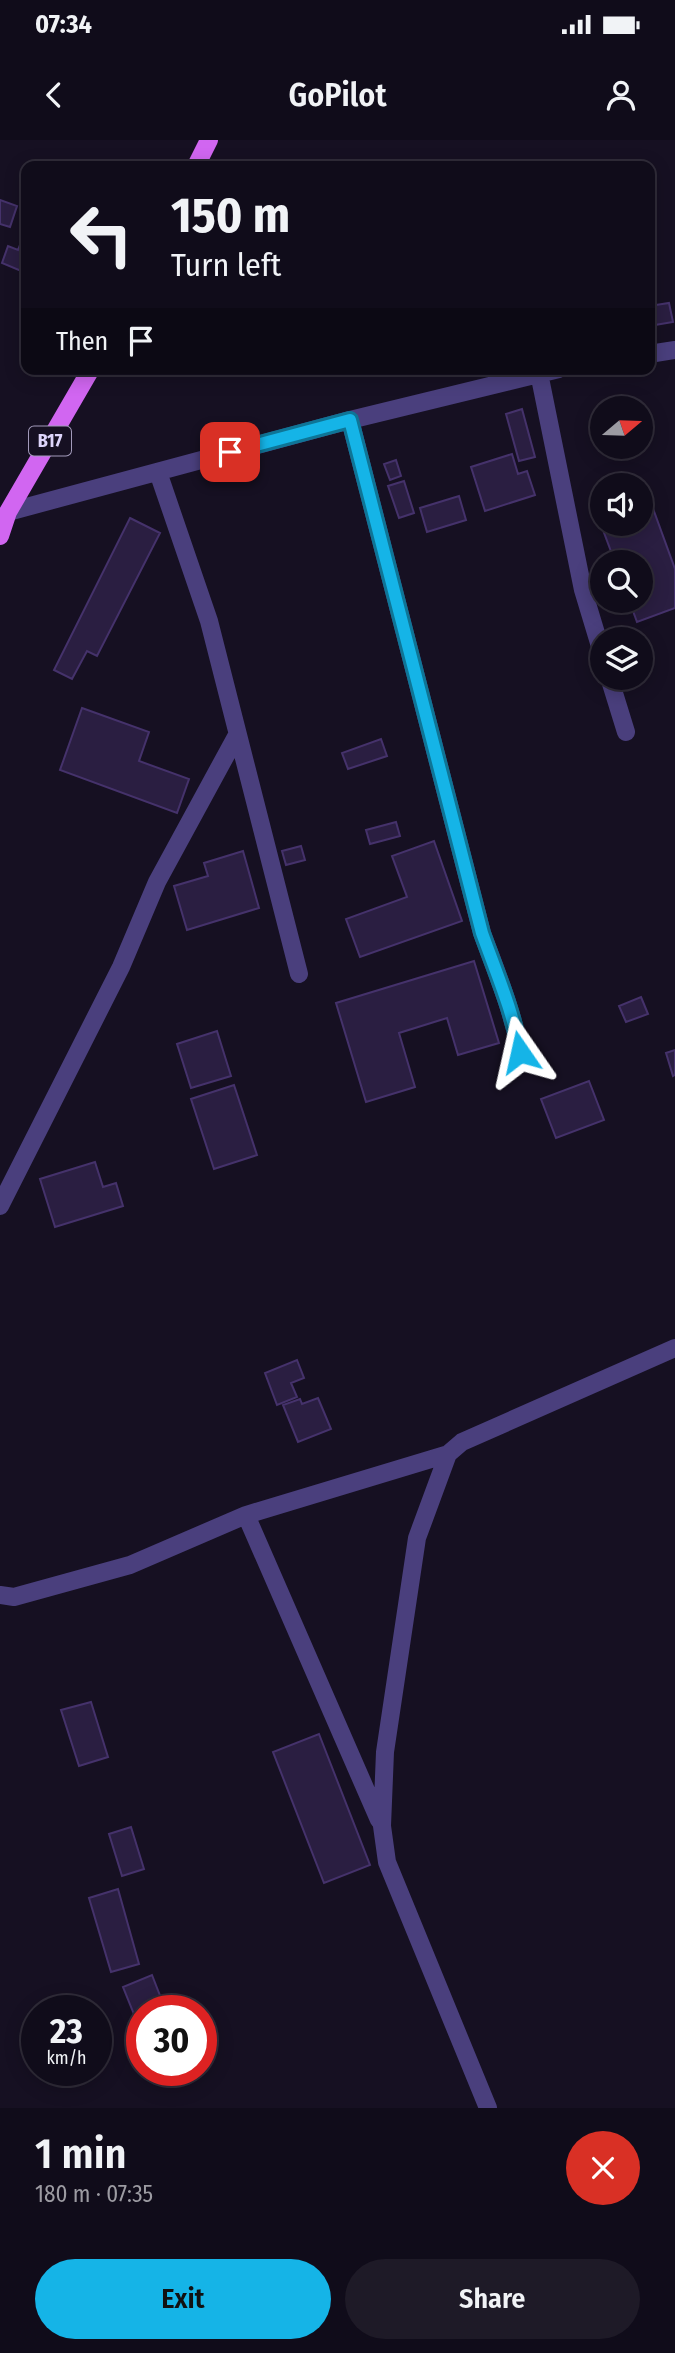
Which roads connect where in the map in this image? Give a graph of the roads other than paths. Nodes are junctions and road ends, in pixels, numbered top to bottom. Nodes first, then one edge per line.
1 (209, 140) edge
2 (198, 161) edge
3 (675, 350) edge
4 (655, 353) edge
5 (88, 375) edge
6 (531, 375) edge
7 (539, 375) edge
8 (350, 420) junction
9 (158, 472) junction
10 (8, 512) junction
11 (0, 536) edge
12 (594, 627) edge
13 (613, 690) edge
14 (626, 732) dead end
15 (237, 735) junction
16 (299, 974) dead end
17 (520, 1052) dead end
18 (0, 1206) edge
19 (675, 1348) edge
20 (448, 1454) junction
21 (246, 1515) junction
22 (0, 1595) edge
23 (382, 1826) junction
24 (488, 2108) edge

1 - 2 main road
3 - 4 street
5 - 10 main road, B17
6 - 8 street
7 - 12 street
8 - 9 street
8 - 17 street
9 - 10 street
9 - 15 street
10 - 11 main road, B17
13 - 14 street
15 - 16 street
15 - 18 street
19 - 20 street
20 - 21 street
20 - 23 street
21 - 22 street
21 - 23 street
23 - 24 street

